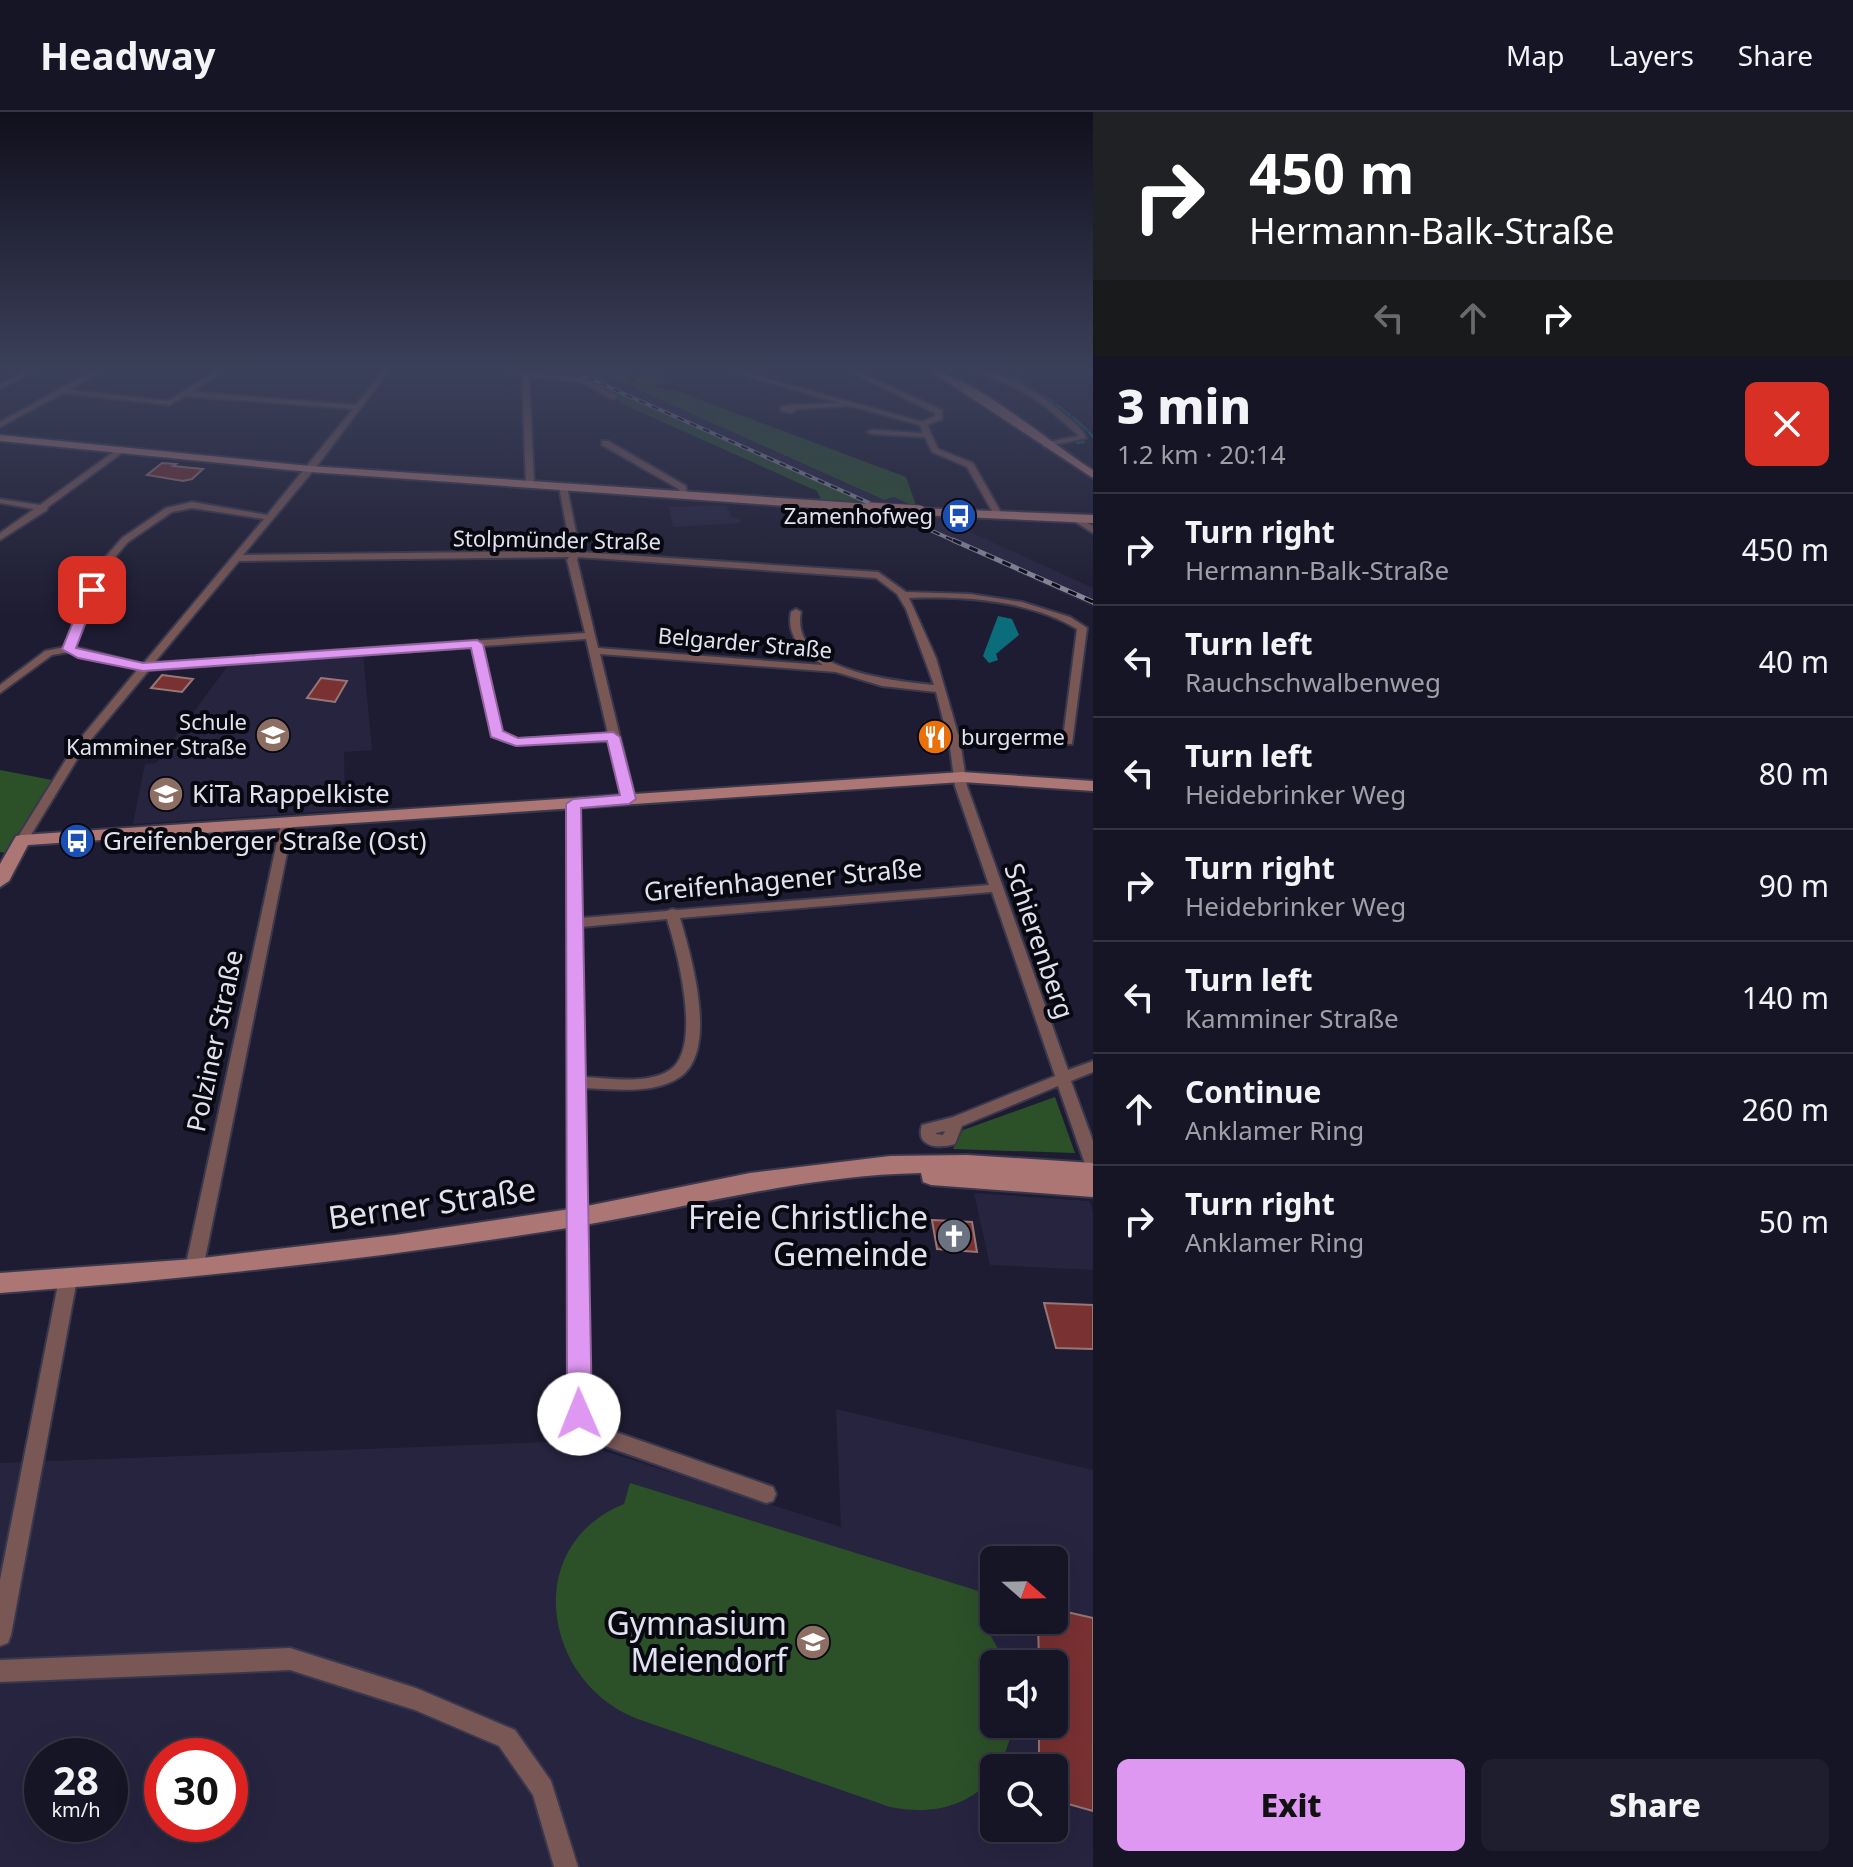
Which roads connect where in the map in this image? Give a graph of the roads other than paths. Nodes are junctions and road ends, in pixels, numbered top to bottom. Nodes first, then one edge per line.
1 (117, 454) edge
2 (161, 454) edge
3 (322, 454) edge
4 (529, 454) edge
5 (624, 454) edge
6 (944, 454) edge
7 (1061, 454) edge
8 (310, 469) junction
9 (1093, 475) edge
10 (530, 484) junction
11 (563, 487) junction
12 (683, 495) junction
13 (0, 501) edge
14 (44, 508) junction
15 (999, 516) junction
16 (270, 518) junction
17 (1075, 518) junction
18 (1093, 519) edge
19 (1093, 530) edge
20 (0, 537) edge
21 (575, 554) junction
22 (235, 558) junction
23 (903, 595) junction
24 (796, 612) dead end
25 (590, 636) junction
26 (477, 644) junction
27 (69, 649) junction
28 (594, 651) junction
29 (143, 667) junction
30 (837, 669) junction
31 (938, 689) junction
32 (0, 690) edge
33 (613, 737) junction
34 (953, 737) junction
35 (962, 777) junction
36 (1093, 786) edge
37 (629, 799) junction
38 (573, 804) junction
39 (287, 823) junction
40 (22, 840) junction
41 (0, 881) edge
42 (995, 888) junction
43 (672, 913) junction
44 (575, 923) junction
45 (1093, 1066) edge
46 (1061, 1079) junction
47 (577, 1082) junction
48 (956, 1122) dead end
49 (1093, 1164) edge
50 (948, 1171) junction
51 (1093, 1172) edge
52 (1093, 1188) edge
53 (577, 1217) junction
54 (194, 1269) junction
55 (68, 1279) junction
56 (0, 1283) edge
57 (766, 1494) dead end
58 (0, 1635) edge
59 (0, 1671) edge
60 (566, 1867) edge

1 - 14 street
2 - 8 street
3 - 8 street
4 - 10 street
5 - 12 street
6 - 15 street
7 - 9 street
8 - 10 street
8 - 16 street
10 - 11 street
11 - 12 street
11 - 21 street
12 - 15 street, bridge
13 - 14 street
14 - 20 street
15 - 17 street
16 - 22 street
16 - 27 street
17 - 18 street
17 - 19 street
21 - 22 street, Stolpmünder Straße
21 - 23 street, Stolpmünder Straße
21 - 25 street
22 - 29 street
23 - 31 street, Schierenberg
23 - 34 street
24 - 30 street
25 - 26 street
25 - 28 street
26 - 29 street
26 - 33 street
27 - 29 street
27 - 32 street
28 - 30 street, Belgarder Straße
28 - 33 street
29 - 40 street
30 - 31 street, Belgarder Straße
31 - 34 street, Schierenberg
33 - 37 street
34 - 35 street, Schierenberg
35 - 36 street
35 - 37 street
35 - 42 street, Schierenberg
37 - 38 street
38 - 39 street
38 - 44 street
39 - 40 street
39 - 54 street, Polziner Straße
40 - 41 street
42 - 43 street, Greifenhagener Straße
42 - 46 street, Schierenberg
43 - 44 street, Greifenhagener Straße
43 - 47 street
44 - 47 street
45 - 46 street
46 - 48 street
46 - 49 street, Schierenberg
47 - 53 street
50 - 51 street
50 - 52 street
50 - 53 street, Berner Straße
53 - 54 street, Berner Straße
53 - 57 street
54 - 55 street, Berner Straße
55 - 56 street, Berner Straße
55 - 58 street
59 - 60 street

